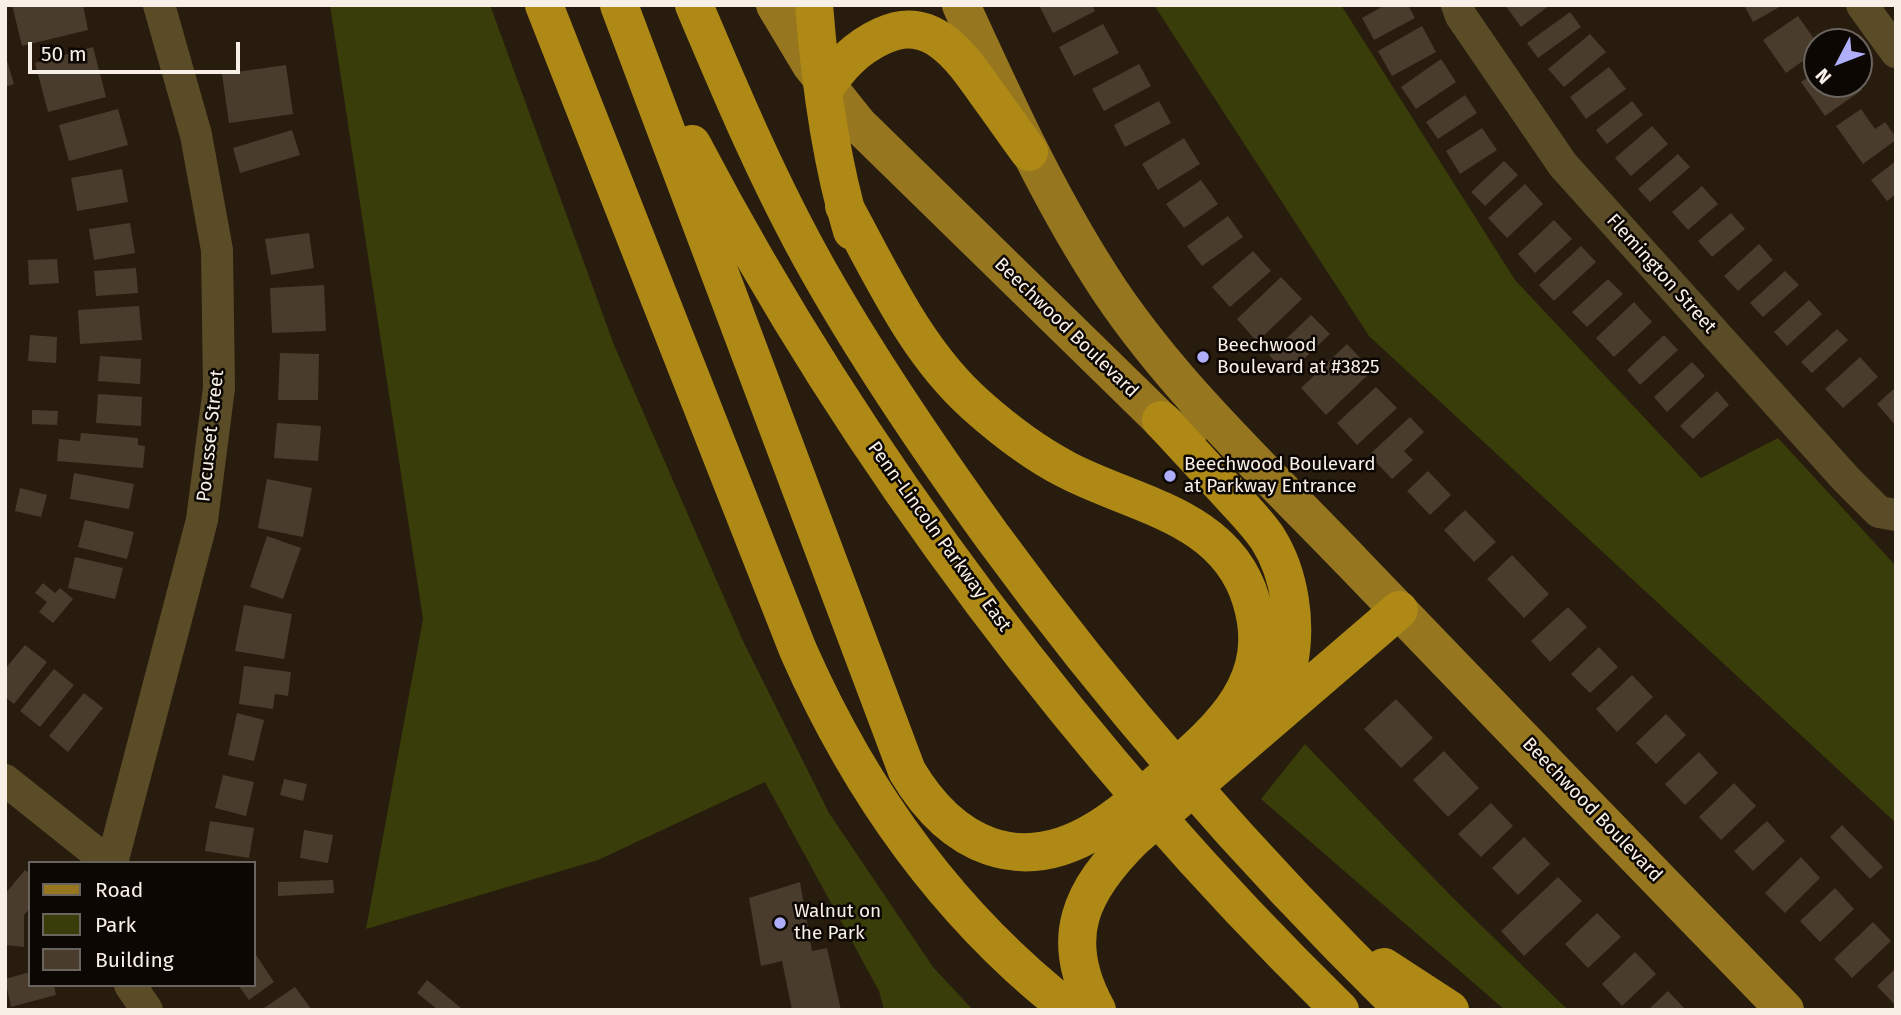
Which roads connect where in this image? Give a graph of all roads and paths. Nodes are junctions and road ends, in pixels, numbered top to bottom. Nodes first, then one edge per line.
1 (159, 5) edge
2 (544, 5) edge
3 (620, 5) edge
4 (694, 5) edge
5 (775, 5) edge
6 (961, 5) edge
7 (1457, 5) edge
8 (1862, 5) edge
9 (815, 13) edge
10 (1896, 52) edge
11 (834, 76) junction
12 (1029, 152) junction
13 (843, 200) junction
14 (1161, 419) junction
15 (964, 497) junction
16 (1890, 519) edge
17 (1399, 610) junction
18 (1268, 723) junction
19 (1215, 750) junction
20 (5, 780) edge
21 (1126, 827) junction
22 (107, 861) edge
23 (111, 861) edge
24 (1286, 891) junction
25 (131, 987) edge
26 (147, 1010) edge
27 (1070, 1010) edge
28 (1097, 1010) edge
29 (1340, 1010) edge
30 (1404, 1010) edge
31 (1450, 1010) edge
32 (1785, 1010) edge

1 - 23 street, Pocusset Street
2 - 27 highway
3 - 21 highway
3 - 29 highway, Penn-Lincoln Parkway East
4 - 15 highway
5 - 14 main road, Beechwood Boulevard
6 - 12 main road, Beechwood Boulevard
7 - 16 street, Flemington Street
8 - 10 street
9 - 11 highway
11 - 12 highway
11 - 13 highway
12 - 17 main road, Beechwood Boulevard
13 - 15 highway
13 - 19 highway
14 - 17 main road, Beechwood Boulevard
14 - 18 highway
15 - 24 highway
17 - 18 highway
17 - 32 main road, Beechwood Boulevard
18 - 19 highway
19 - 21 highway
20 - 22 street
21 - 28 highway
24 - 30 highway
24 - 31 highway
25 - 26 street

